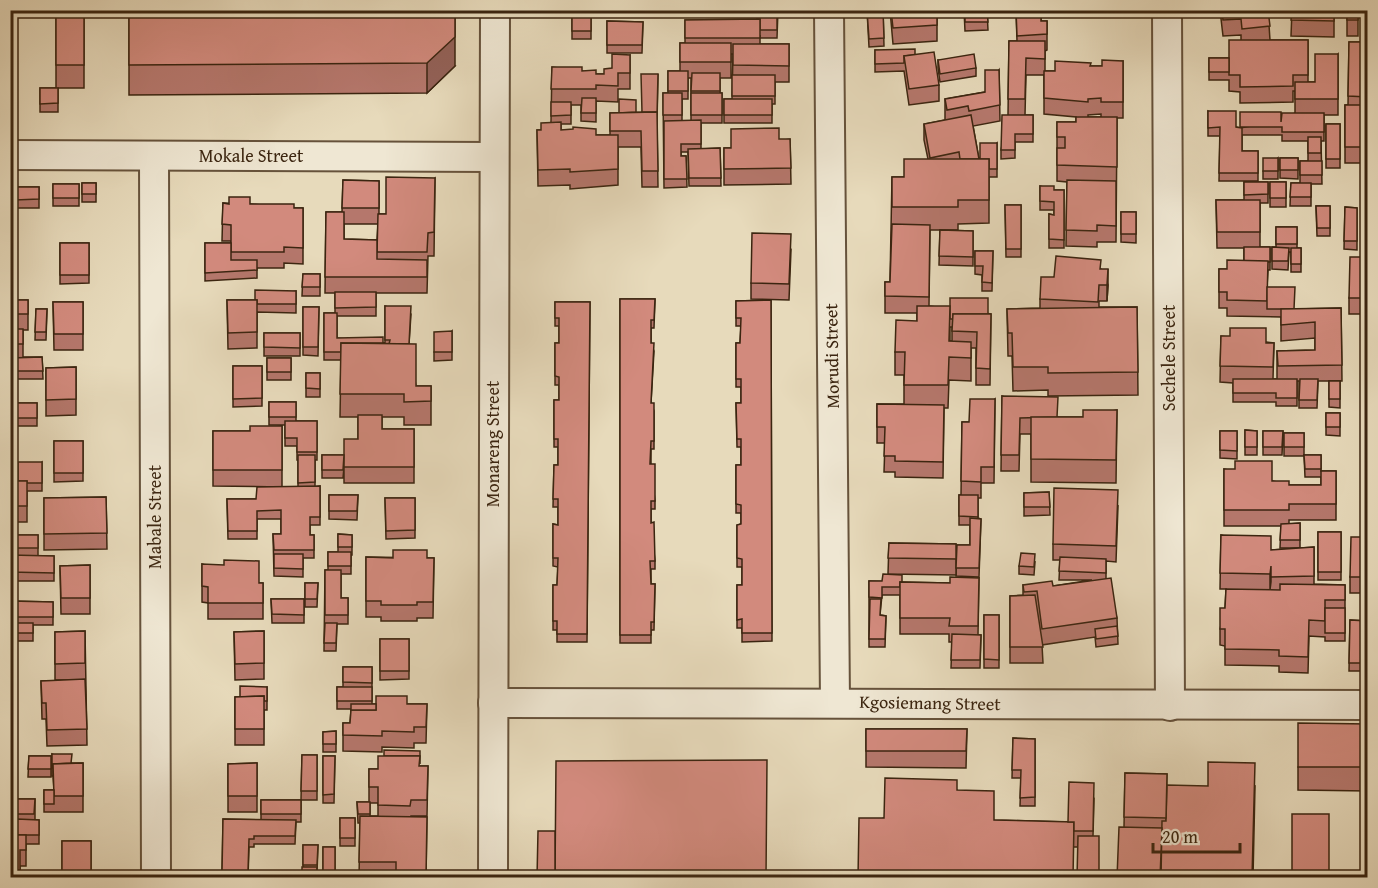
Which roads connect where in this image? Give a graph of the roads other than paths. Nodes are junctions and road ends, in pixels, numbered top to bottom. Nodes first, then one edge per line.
1 (495, 10) edge
2 (829, 10) edge
3 (1167, 10) edge
4 (10, 155) edge
5 (154, 156) junction
6 (492, 157) junction
7 (835, 702) junction
8 (493, 703) junction
9 (1368, 705) edge
10 (1170, 706) junction
11 (156, 878) edge
12 (493, 878) edge

1 - 6 street, Monareng Street
2 - 7 street, Morudi Street
3 - 10 street, Sechele Street
4 - 5 street, Mokale Street
5 - 6 street, Mokale Street
5 - 11 street, Mabale Street
6 - 8 street, Monareng Street
7 - 8 street, Kgosiemang Street
7 - 10 street, Kgosiemang Street
8 - 12 street, Monareng Street
9 - 10 street, Kgosiemang Street

